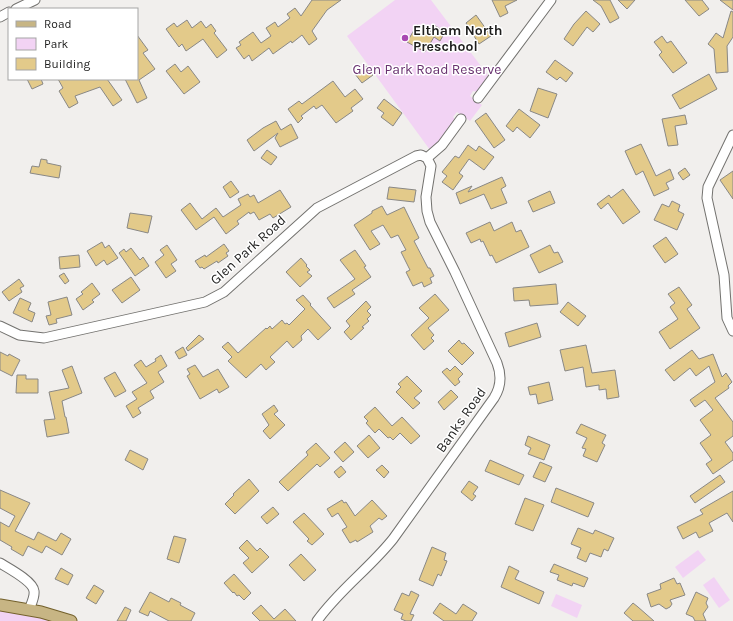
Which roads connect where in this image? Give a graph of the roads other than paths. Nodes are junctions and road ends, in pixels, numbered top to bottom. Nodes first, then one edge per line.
1 (35, 0) edge
2 (551, 0) edge
3 (18, 8) edge
4 (478, 98) dead end
5 (461, 119) dead end
6 (733, 135) edge
7 (427, 158) junction
8 (0, 326) edge
9 (733, 331) edge
10 (0, 563) edge
11 (0, 605) edge
12 (29, 610) junction
13 (71, 621) edge
14 (317, 621) edge

1 - 3 street
2 - 4 street
5 - 7 street
6 - 9 street
7 - 8 street, Glen Park Road
7 - 14 street, Banks Road
10 - 12 street
11 - 12 main road
12 - 13 main road

